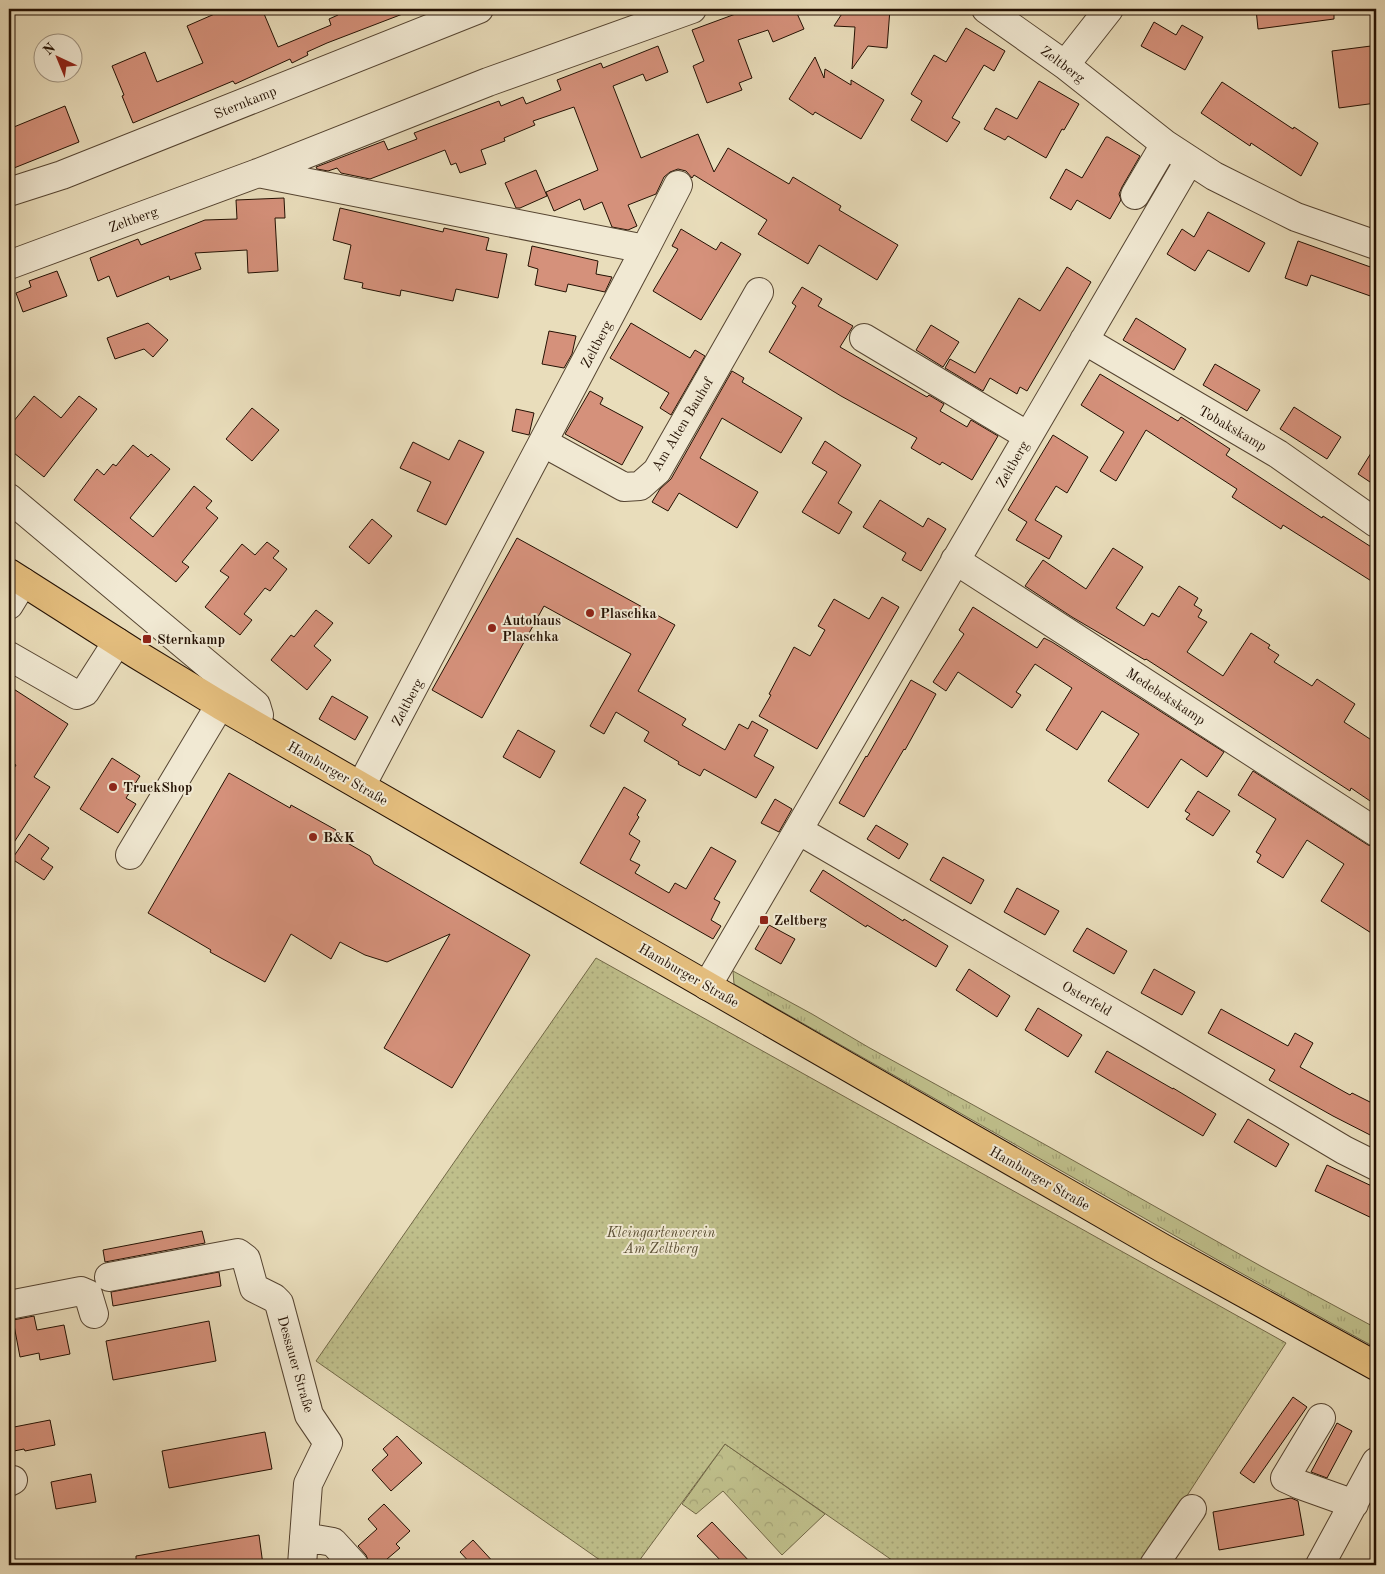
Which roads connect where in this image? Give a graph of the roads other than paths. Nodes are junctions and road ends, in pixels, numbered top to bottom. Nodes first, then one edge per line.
1 (479, 9) edge
2 (692, 9) edge
3 (1109, 9) edge
4 (1003, 13) edge
5 (1065, 65) junction
6 (1165, 144) junction
7 (1189, 161) junction
8 (258, 173) junction
9 (678, 185) dead end
10 (9, 192) edge
11 (1135, 195) dead end
12 (1376, 245) edge
13 (645, 249) junction
14 (9, 266) edge
15 (759, 292) dead end
16 (864, 338) dead end
17 (1084, 340) junction
18 (1028, 436) junction
19 (544, 443) junction
20 (9, 498) edge
21 (1376, 523) edge
22 (955, 560) junction
23 (16, 577) edge
24 (9, 606) edge
25 (117, 642) junction
26 (9, 656) edge
27 (220, 705) junction
28 (256, 725) junction
29 (361, 786) junction
30 (798, 830) junction
31 (1376, 832) edge
32 (130, 854) dead end
33 (707, 986) junction
34 (1376, 1166) edge
35 (109, 1277) dead end
36 (9, 1305) edge
37 (94, 1314) dead end
38 (1376, 1366) edge
39 (1321, 1418) dead end
40 (1374, 1472) edge
41 (1354, 1504) junction
42 (1192, 1509) dead end
43 (304, 1537) junction
44 (302, 1565) edge
45 (354, 1565) edge
46 (1154, 1565) edge
47 (1320, 1565) edge

1 - 10 street, Sternkamp
2 - 8 street, Zeltberg
3 - 5 street
4 - 5 street, Zeltberg
5 - 6 street, Zeltberg
6 - 7 street, Zeltberg
6 - 11 street
7 - 12 street
7 - 17 street, Zeltberg
8 - 13 street
8 - 14 street, Zeltberg
9 - 13 street, Zeltberg
13 - 19 street, Zeltberg
15 - 19 street, Am Alten Bauhof
16 - 18 street
17 - 18 street, Zeltberg
17 - 21 street, Tobakskamp
18 - 22 street, Zeltberg
19 - 29 street, Zeltberg
20 - 28 street
22 - 30 street, Zeltberg
22 - 31 street, Medebekskamp
23 - 24 street
23 - 25 main road, Hamburger Straße
25 - 26 street
25 - 27 main road, Hamburger Straße
27 - 28 main road, Hamburger Straße
27 - 32 street
28 - 29 main road, Hamburger Straße
29 - 33 main road, Hamburger Straße
30 - 33 street, Zeltberg
30 - 34 street, Osterfeld
33 - 38 main road, Hamburger Straße
35 - 43 street, Dessauer Straße
36 - 37 street
39 - 41 street
40 - 41 street
41 - 47 street
42 - 46 street
43 - 44 street, Dessauer Straße
43 - 45 street

